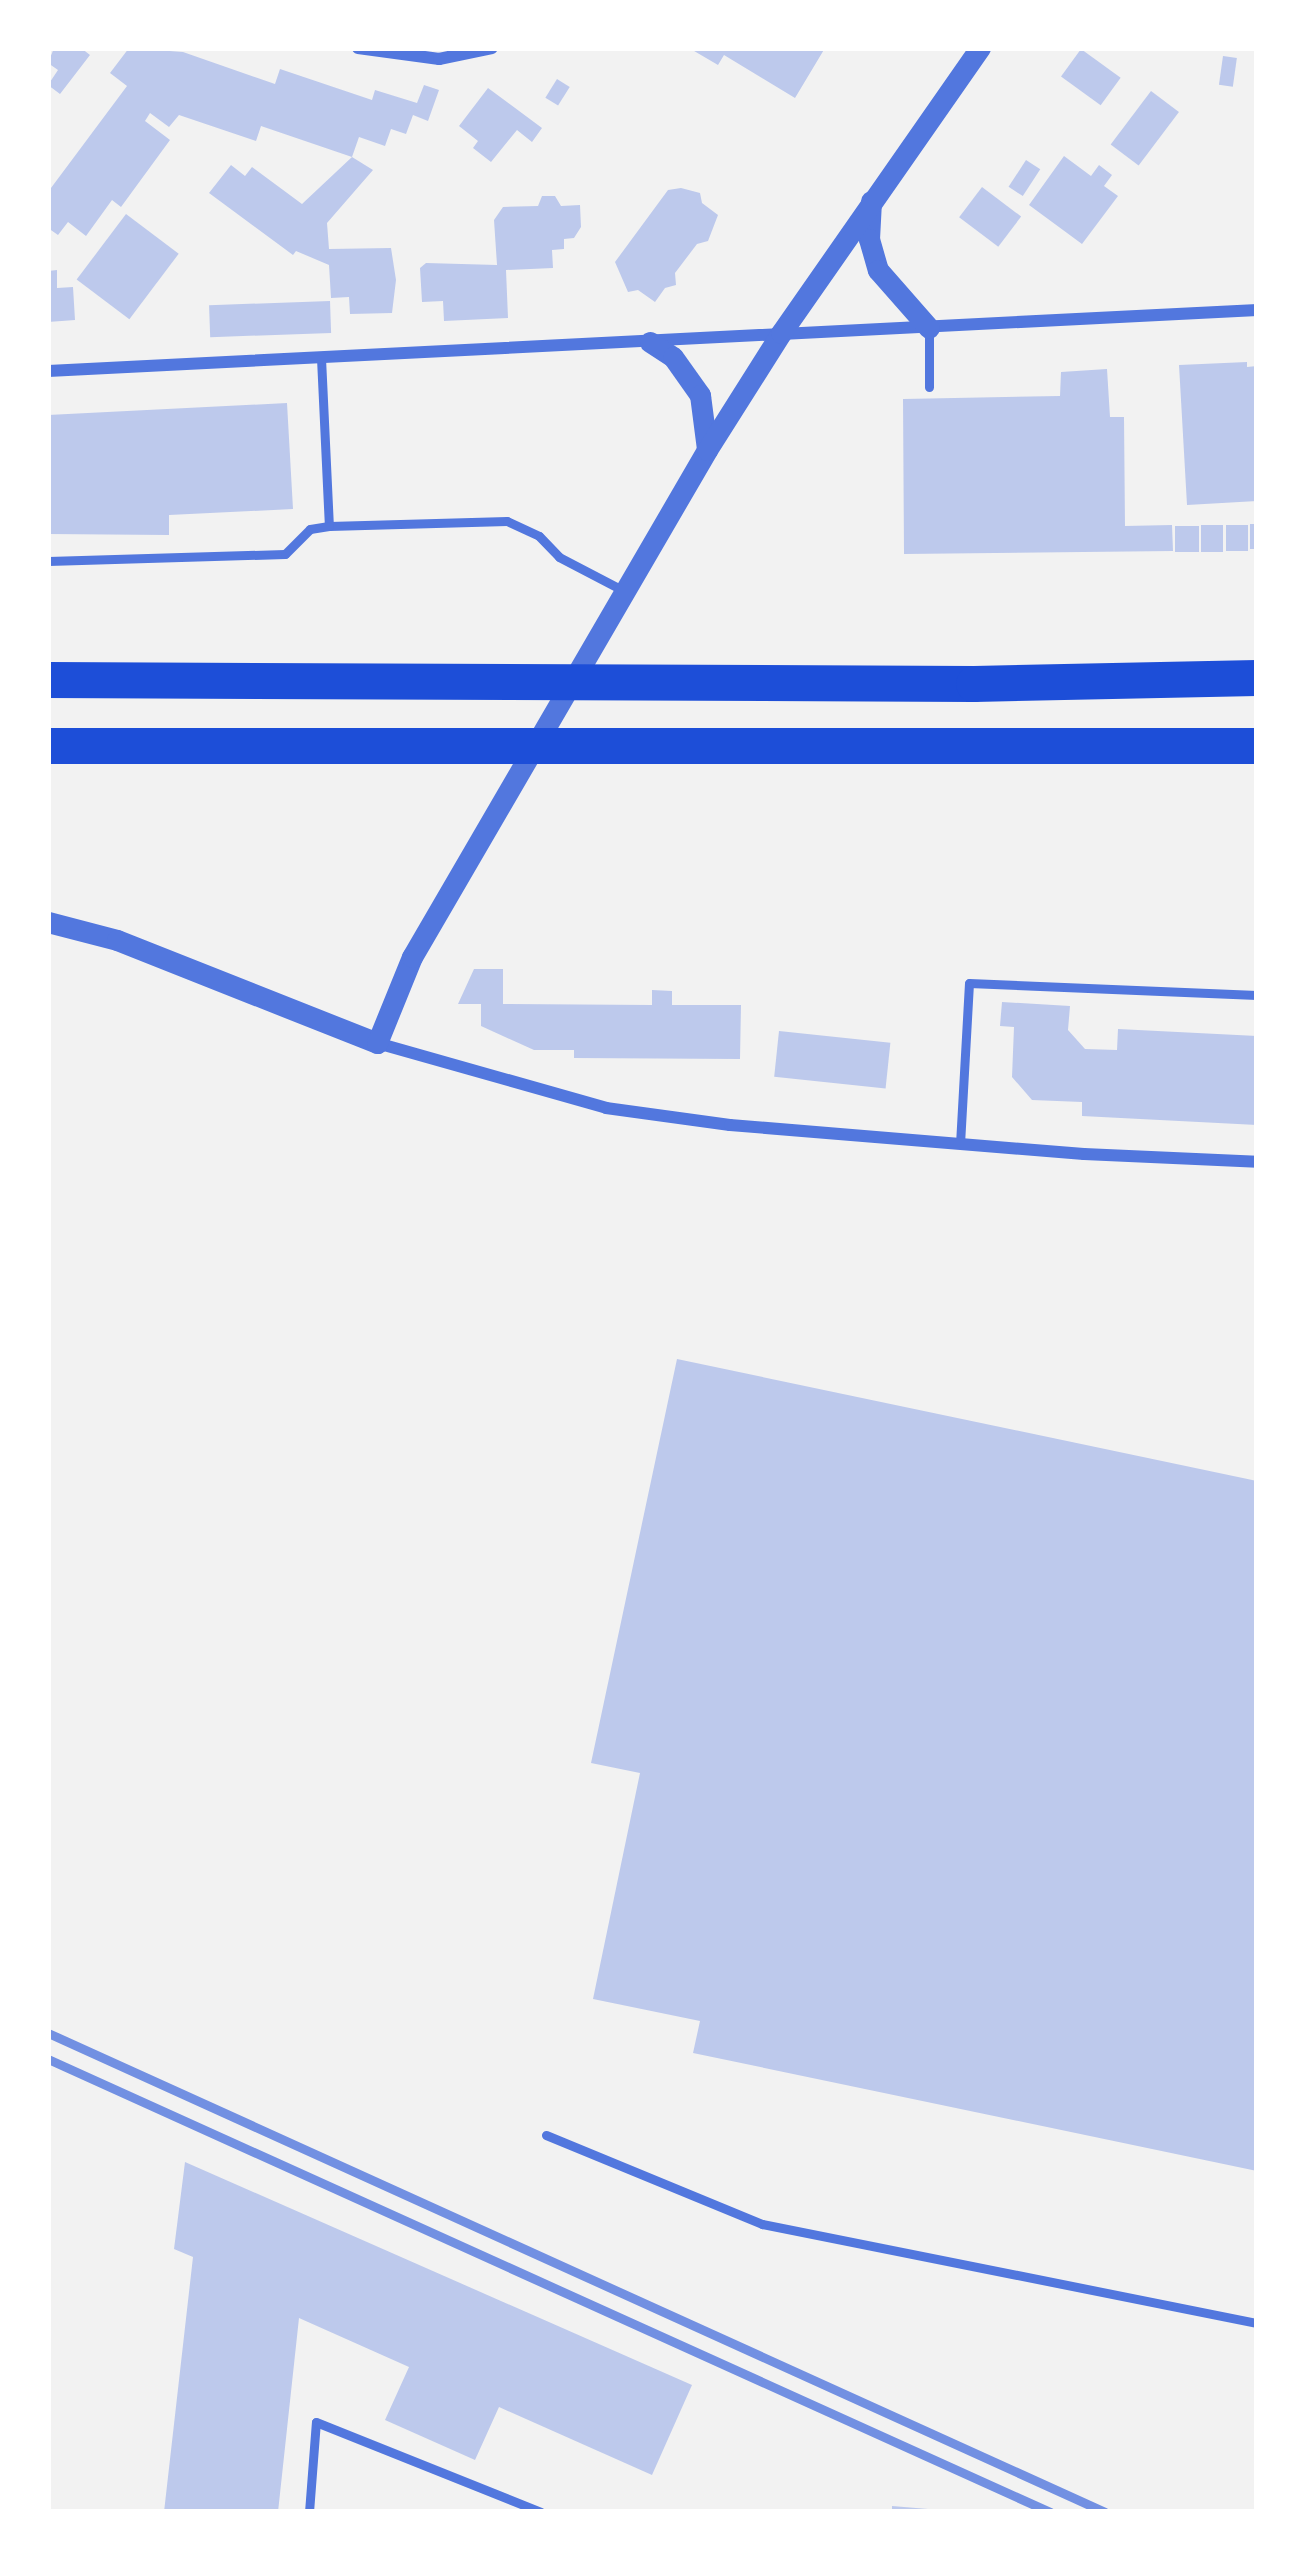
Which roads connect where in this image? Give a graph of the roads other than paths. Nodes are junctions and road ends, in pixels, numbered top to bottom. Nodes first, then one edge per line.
1 (358, 48) edge
2 (492, 48) edge
3 (980, 48) edge
4 (871, 201) junction
5 (1257, 310) edge
6 (929, 328) junction
7 (781, 333) junction
8 (650, 342) junction
9 (321, 358) junction
10 (48, 371) edge
11 (929, 387) dead end
12 (707, 450) junction
13 (329, 526) junction
14 (48, 561) edge
15 (625, 591) junction
16 (1257, 678) edge
17 (48, 680) edge
18 (48, 746) edge
19 (1257, 746) edge
20 (48, 922) edge
21 (1257, 995) edge
22 (377, 1042) junction
23 (960, 1144) junction
24 (1257, 1162) edge
25 (546, 2135) dead end
26 (1257, 2323) edge
27 (309, 2512) edge
28 (541, 2512) edge

1 - 2 street
3 - 4 street
4 - 6 street
4 - 7 street
5 - 6 street
6 - 7 street
6 - 11 lane
7 - 8 street
7 - 12 street
8 - 9 street
8 - 12 street
9 - 10 street
9 - 13 lane
12 - 15 street
13 - 14 lane
13 - 15 lane
15 - 22 street
16 - 17 highway
18 - 19 highway
20 - 22 street
21 - 23 lane
22 - 23 street
23 - 24 street
25 - 26 lane
27 - 28 lane

